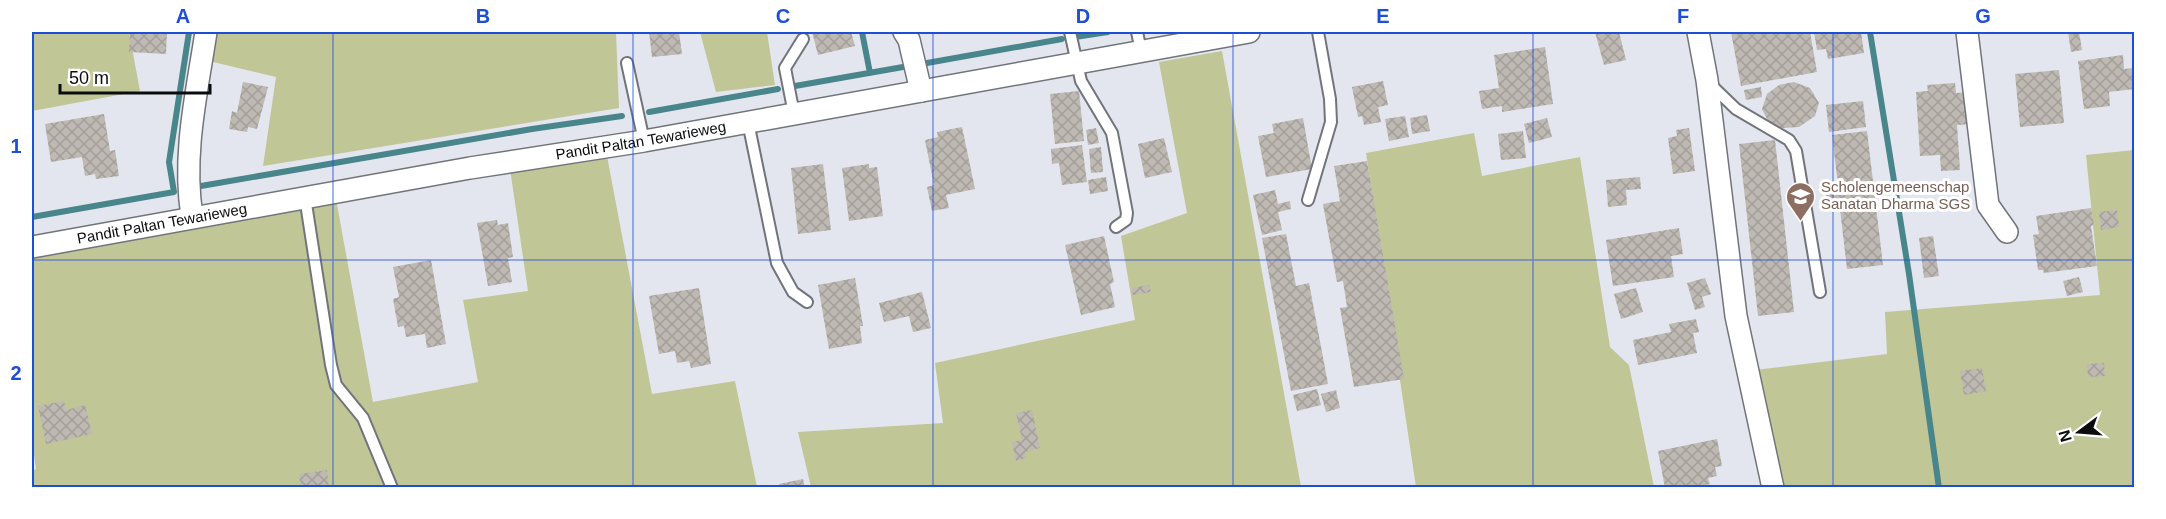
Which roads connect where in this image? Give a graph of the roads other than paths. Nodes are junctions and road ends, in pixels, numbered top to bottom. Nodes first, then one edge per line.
1 (206, 32) edge
2 (904, 32) edge
3 (1070, 32) edge
4 (1249, 32) edge
5 (1318, 32) edge
6 (1698, 32) edge
7 (1967, 32) edge
8 (803, 39) dead end
9 (1139, 41) edge
10 (627, 63) dead end
11 (1077, 63) junction
12 (1707, 80) junction
13 (921, 91) junction
14 (794, 114) junction
15 (748, 122) junction
16 (644, 141) junction
17 (305, 197) junction
18 (1308, 200) dead end
19 (192, 216) junction
20 (1116, 227) dead end
21 (2007, 232) dead end
22 (32, 247) edge
23 (1820, 292) dead end
24 (807, 302) dead end
25 (392, 488) edge
26 (1773, 488) edge

1 - 19 street
2 - 13 street
3 - 11 lane
4 - 9 street, Pandit Paltan Tewarieweg
5 - 18 lane
6 - 12 street
7 - 21 street
8 - 14 lane
9 - 11 street, Pandit Paltan Tewarieweg
10 - 16 lane
11 - 13 street, Pandit Paltan Tewarieweg
11 - 20 lane
12 - 23 lane
12 - 26 street
13 - 14 street, Pandit Paltan Tewarieweg
14 - 15 street, Pandit Paltan Tewarieweg
15 - 16 street, Pandit Paltan Tewarieweg
15 - 24 lane
16 - 17 street, Pandit Paltan Tewarieweg
17 - 19 street, Pandit Paltan Tewarieweg
17 - 25 lane
19 - 22 street, Pandit Paltan Tewarieweg

